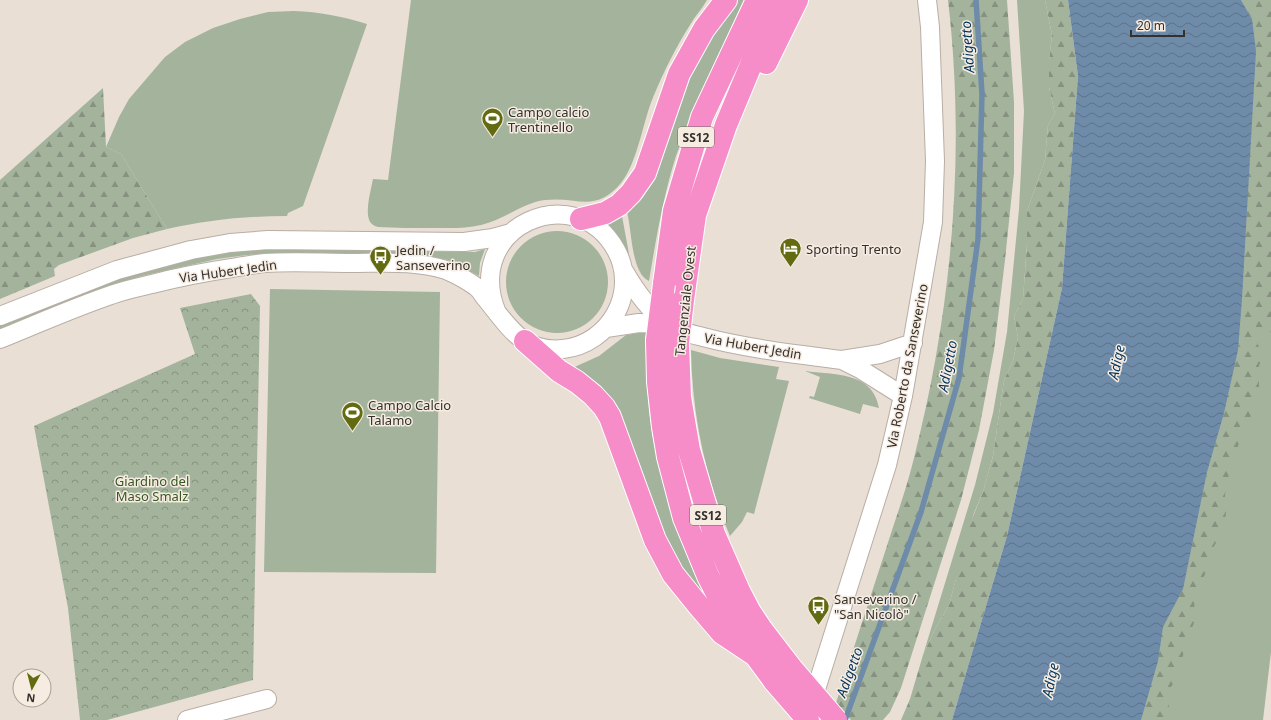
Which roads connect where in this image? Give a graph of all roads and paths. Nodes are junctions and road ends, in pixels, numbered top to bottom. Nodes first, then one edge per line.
1 (726, 0) edge
2 (757, 0) edge
3 (778, 0) edge
4 (797, 0) edge
5 (927, 0) edge
6 (744, 84) junction
7 (581, 219) junction
8 (511, 233) junction
9 (624, 270) junction
10 (497, 313) junction
11 (0, 316) edge
12 (606, 328) junction
13 (667, 335) junction
14 (0, 339) edge
15 (525, 341) junction
16 (913, 343) junction
17 (842, 360) junction
18 (903, 396) junction
19 (755, 655) junction
20 (783, 675) junction
21 (267, 699) dead end
22 (187, 720) edge
23 (807, 720) edge
24 (836, 720) edge

1 - 7 highway
2 - 13 highway, Tangenziale Ovest / SS12, bridge
3 - 6 highway, Tangenziale Ovest / SS12
4 - 6 highway
5 - 16 street, Via Roberto da Sanseverino
6 - 13 highway, Tangenziale Ovest / SS12, bridge
7 - 8 street, Via Hubert Jedin
7 - 9 street, Via Hubert Jedin
8 - 10 street, Via Hubert Jedin
8 - 11 street, Via Hubert Jedin
9 - 12 street, Via Hubert Jedin
9 - 13 street, Via Hubert Jedin
10 - 14 street, Via Hubert Jedin
10 - 15 street, Via Hubert Jedin
12 - 13 street, Via Hubert Jedin
12 - 15 street, Via Hubert Jedin
13 - 17 street, Via Hubert Jedin
13 - 19 highway, Tangenziale Ovest / SS12
13 - 20 highway, Tangenziale Ovest / SS12
15 - 19 highway
16 - 17 street, Via Hubert Jedin
16 - 18 street, Via Roberto da Sanseverino
17 - 18 street, Via Hubert Jedin
18 - 23 street, Via Roberto da Sanseverino
19 - 20 highway, Tangenziale Ovest / SS12
20 - 23 highway, Tangenziale Ovest / SS12, bridge
20 - 24 highway, Tangenziale Ovest / SS12, bridge
21 - 22 street

